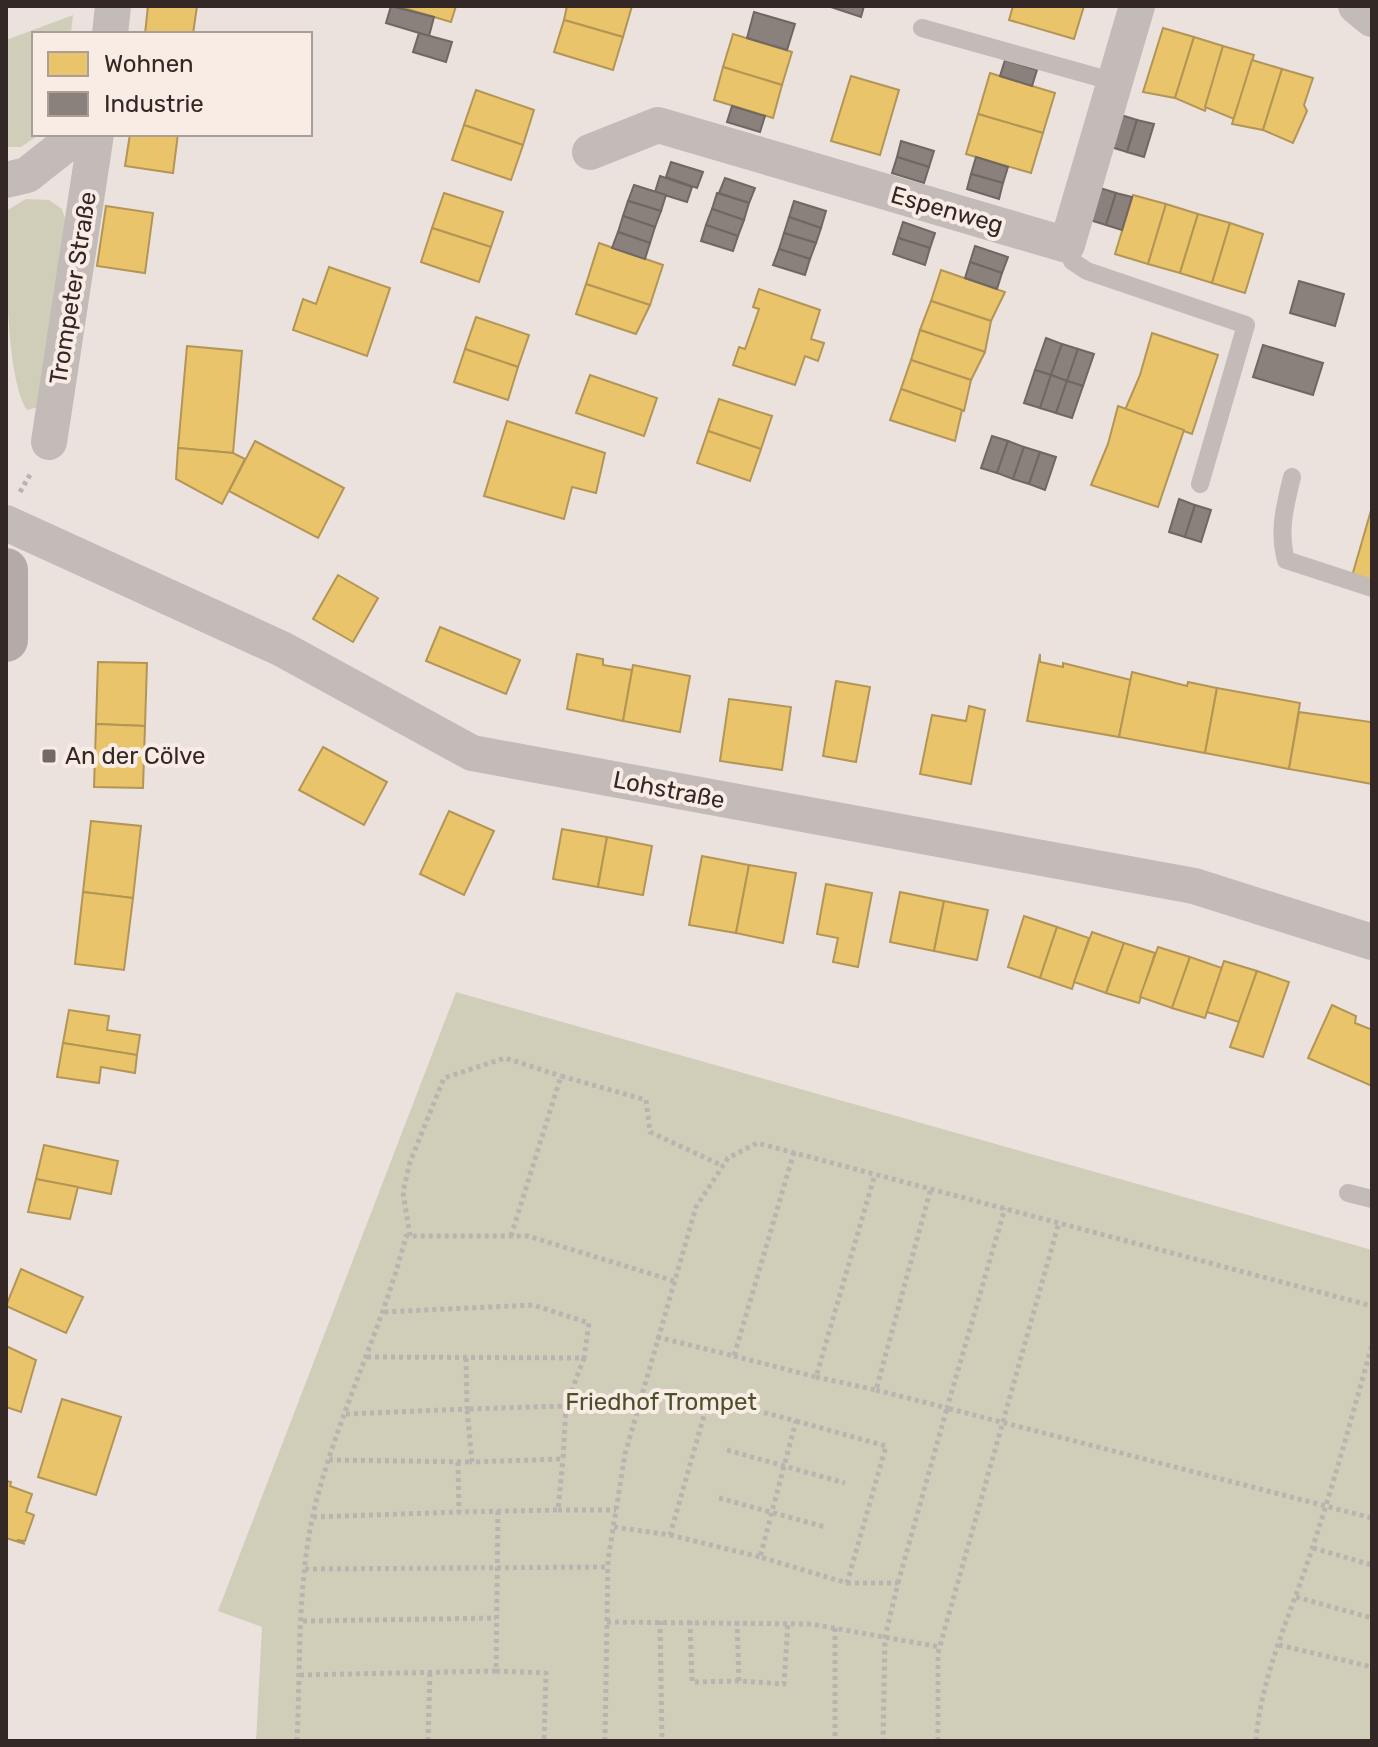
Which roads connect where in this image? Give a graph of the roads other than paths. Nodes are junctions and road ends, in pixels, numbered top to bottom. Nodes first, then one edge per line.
1 (113, 6) edge
2 (1137, 6) edge
3 (1356, 6) edge
4 (1372, 19) edge
5 (922, 28) dead end
6 (110, 32) edge
7 (1115, 82) junction
8 (76, 136) edge
9 (96, 136) edge
10 (590, 152) dead end
11 (6, 180) edge
12 (1067, 245) junction
13 (49, 442) road end
14 (1292, 477) dead end
15 (1200, 484) dead end
16 (10, 514) edge
17 (6, 570) edge
18 (1372, 588) edge
19 (6, 640) edge
20 (1372, 942) edge
21 (1348, 1193) dead end
22 (1372, 1199) edge

1 - 6 street
2 - 7 street
3 - 4 street
5 - 7 lane
7 - 12 street
8 - 11 street
9 - 13 street, Trompeter Straße
10 - 12 street, Espenweg
12 - 15 lane
14 - 18 lane
16 - 20 street, Lohstraße
17 - 19 street
21 - 22 lane

